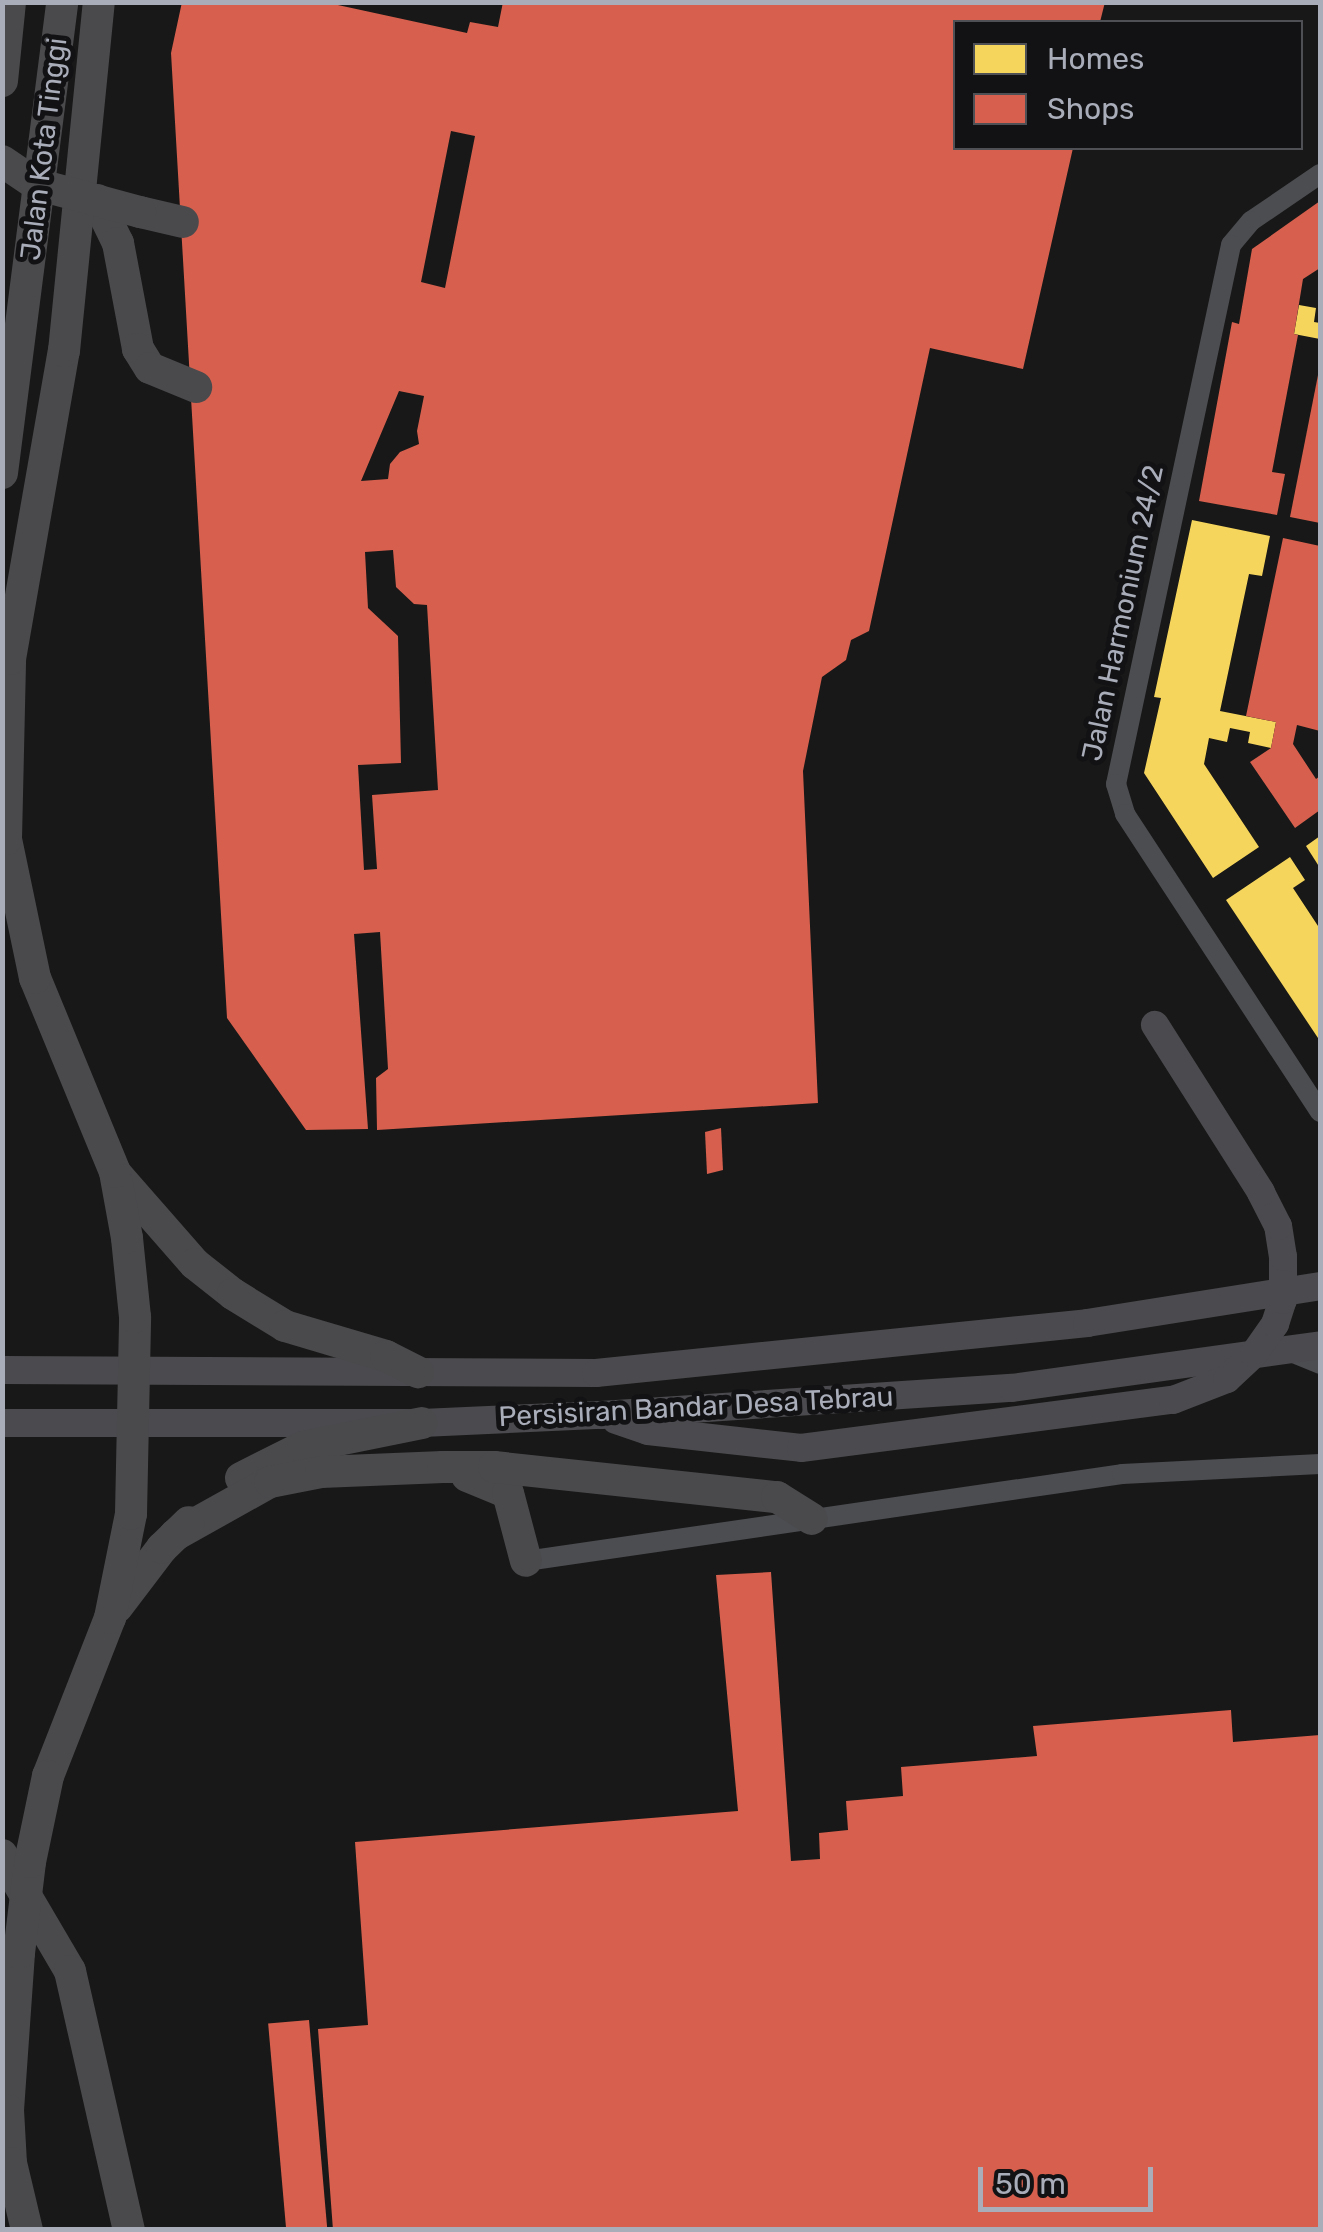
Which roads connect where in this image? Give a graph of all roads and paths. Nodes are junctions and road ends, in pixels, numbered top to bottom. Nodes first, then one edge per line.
1 (10, 2) edge
2 (62, 2) edge
3 (99, 2) edge
4 (2, 81) edge
5 (49, 120) junction
6 (2, 161) edge
7 (1320, 174) edge
8 (97, 200) junction
9 (183, 222) dead end
10 (196, 387) dead end
11 (46, 434) junction
12 (2, 473) edge
13 (1155, 1025) dead end
14 (1320, 1112) edge
15 (114, 1172) junction
16 (1316, 1285) edge
17 (1320, 1345) edge
18 (1286, 1350) junction
19 (1320, 1364) edge
20 (2, 1370) edge
21 (132, 1370) junction
22 (418, 1372) junction
23 (601, 1415) junction
24 (132, 1420) junction
25 (2, 1423) edge
26 (422, 1423) junction
27 (1320, 1464) edge
28 (442, 1468) junction
29 (812, 1519) junction
30 (175, 1535) junction
31 (526, 1561) joint
32 (110, 1618) junction
33 (2, 1855) edge
34 (28, 2230) edge
35 (128, 2230) edge

1 - 4 highway, Jalan Kota Tinggi
2 - 5 highway, Jalan Kota Tinggi
3 - 11 highway
5 - 11 highway
5 - 12 highway, Jalan Kota Tinggi
6 - 8 highway, bridge
7 - 14 street, Jalan Harmonium 24/2
8 - 9 highway, bridge
8 - 10 highway
11 - 15 highway
13 - 23 main road, bridge
15 - 21 highway
15 - 22 highway
16 - 22 main road, Persisiran Bandar Desa Tebrau
17 - 18 main road, Persisiran Bandar Desa Tebrau
18 - 19 street
18 - 23 main road, Persisiran Bandar Desa Tebrau
20 - 21 main road, Persisiran Bandar Desa Tebrau
21 - 22 main road, Persisiran Bandar Desa Tebrau
21 - 24 highway
23 - 26 main road, Persisiran Bandar Desa Tebrau
24 - 25 main road, Persisiran Bandar Desa Tebrau
24 - 26 main road, Persisiran Bandar Desa Tebrau
24 - 32 highway
26 - 30 highway
27 - 29 street
28 - 29 highway
28 - 30 highway
28 - 31 highway
29 - 31 street
30 - 32 highway
32 - 34 highway, bridge
33 - 35 highway

